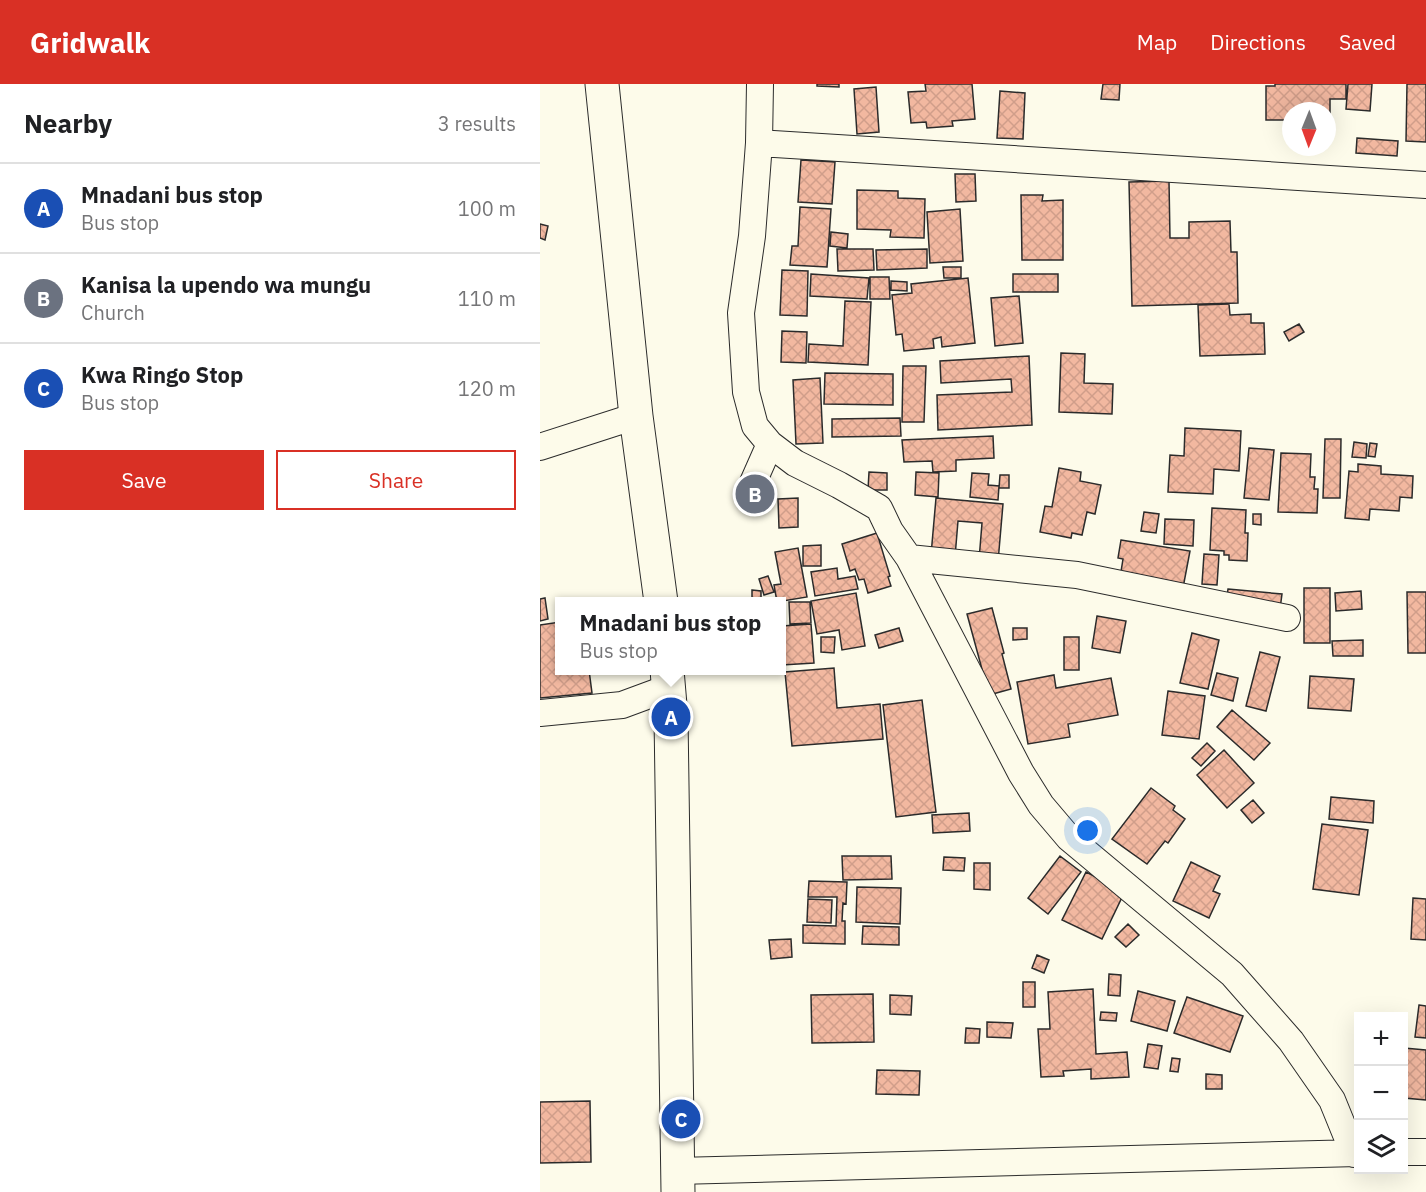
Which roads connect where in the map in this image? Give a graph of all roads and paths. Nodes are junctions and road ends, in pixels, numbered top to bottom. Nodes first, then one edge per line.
1 (602, 84) edge
2 (760, 84) edge
3 (759, 143) junction
4 (1426, 184) edge
5 (636, 416) junction
6 (770, 444) junction
7 (540, 447) edge
8 (751, 487) dead end
9 (909, 558) junction
10 (660, 597) edge
11 (1287, 618) dead end
12 (668, 679) edge
13 (540, 713) edge
14 (1354, 1149) edge
15 (1408, 1152) edge
16 (1426, 1152) edge
17 (1354, 1153) edge
18 (678, 1182) edge

1 - 5 highway
2 - 3 street
3 - 4 street
3 - 6 street
5 - 7 street
5 - 10 highway
6 - 8 street
6 - 9 street
9 - 11 street
9 - 14 street
12 - 13 street
12 - 18 highway
15 - 16 street
17 - 18 street

